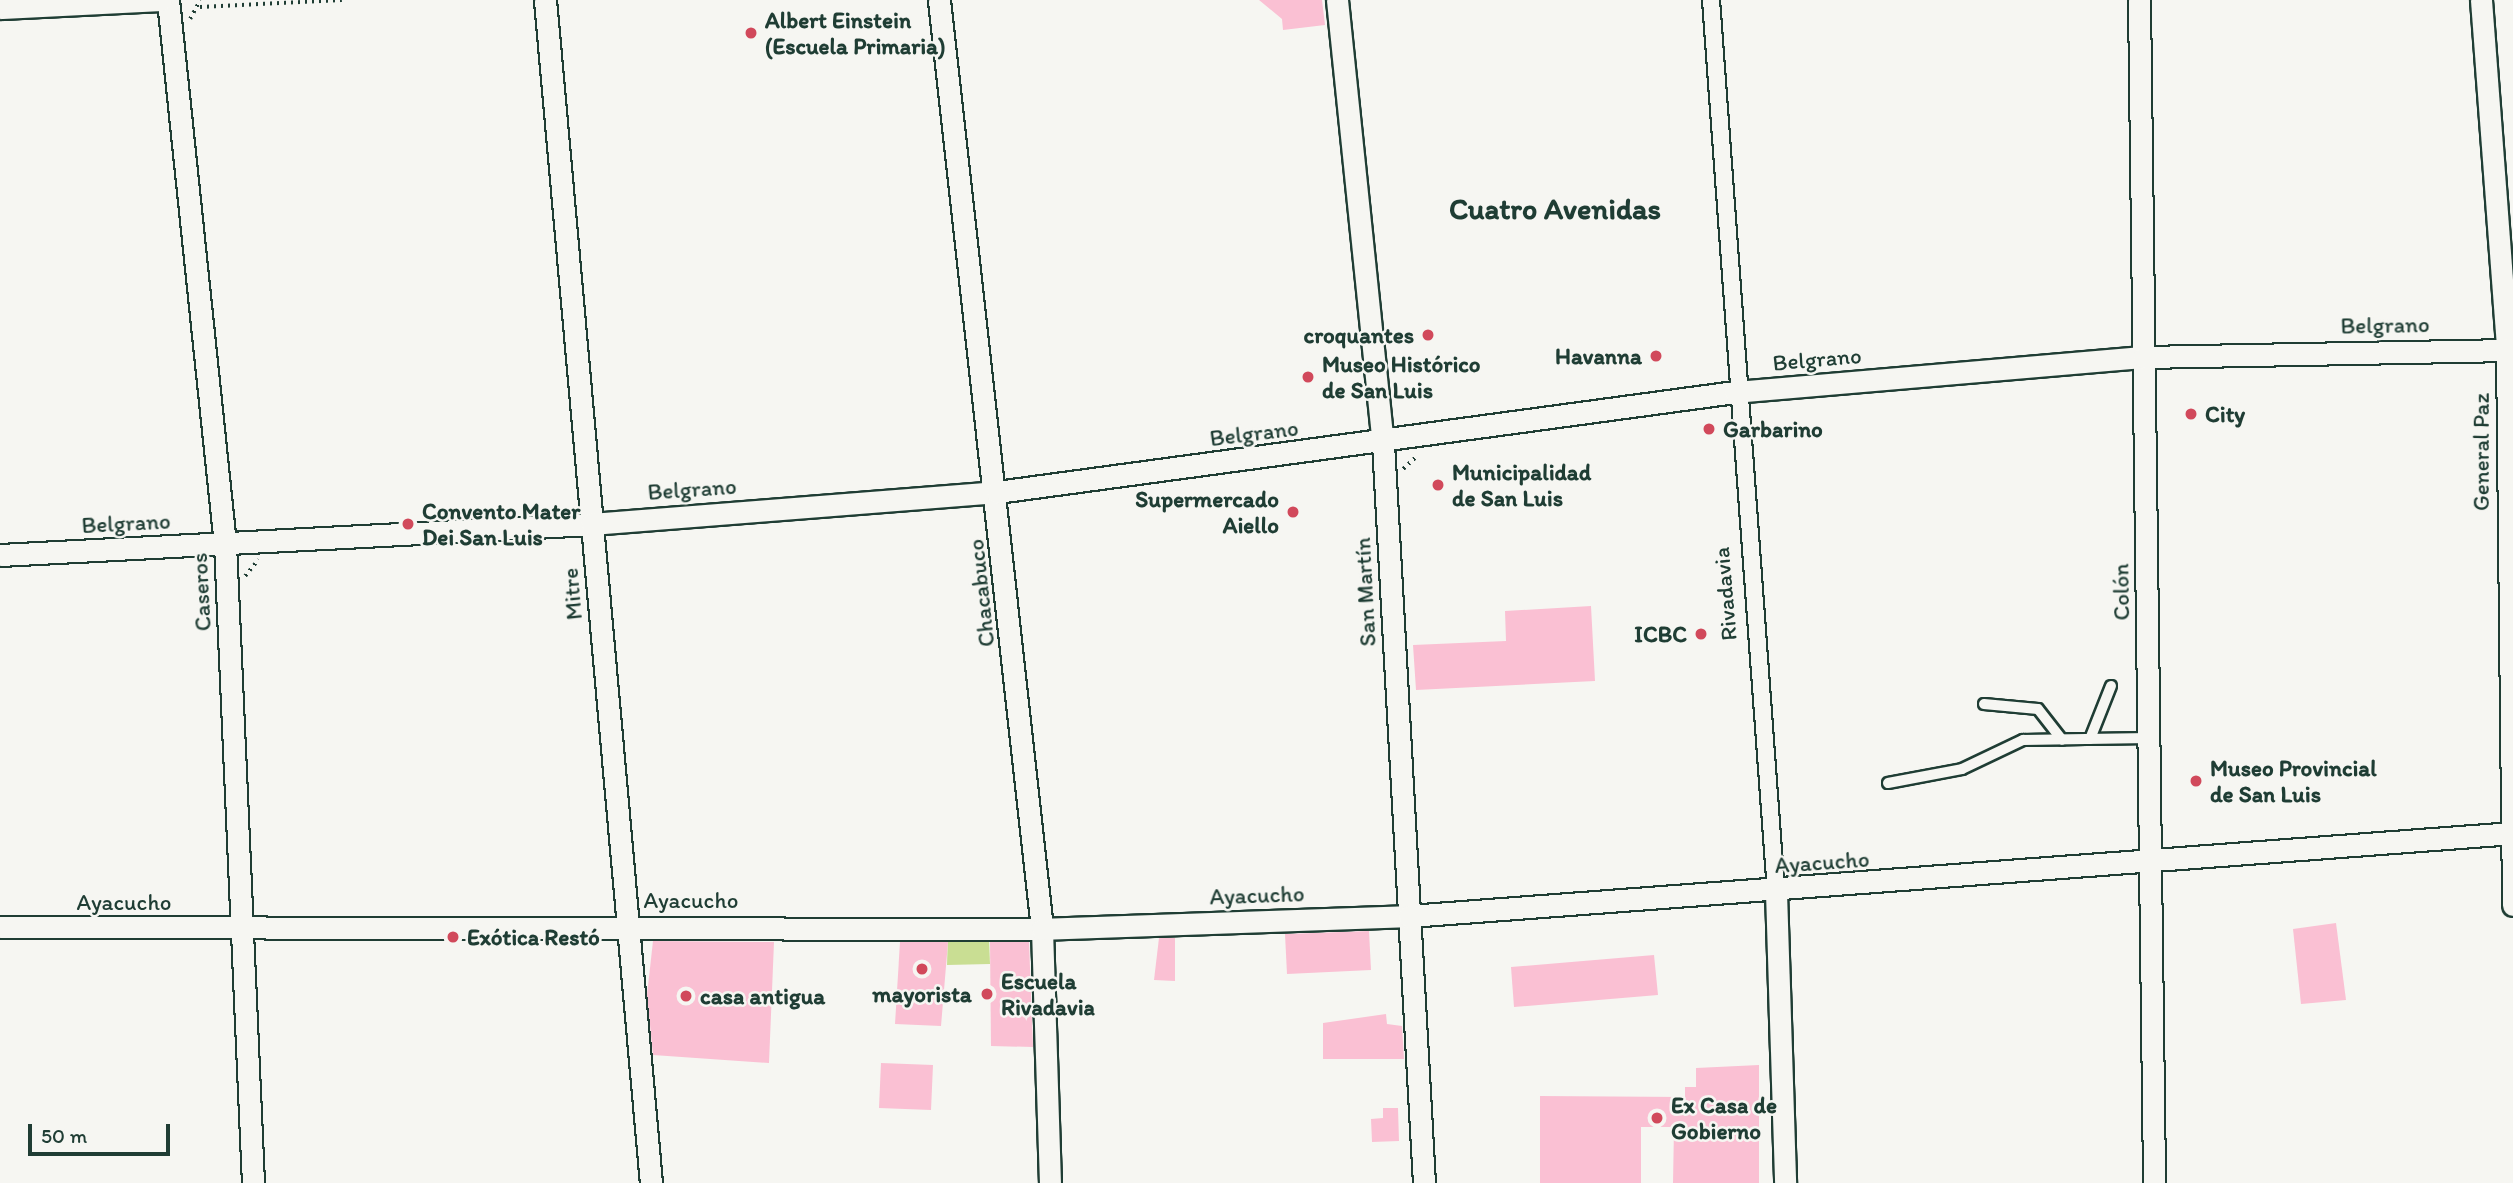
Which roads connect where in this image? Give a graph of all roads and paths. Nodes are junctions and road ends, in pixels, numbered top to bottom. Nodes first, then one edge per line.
1 (161, 0) edge
2 (168, 0) edge
3 (200, 0) edge
4 (342, 0) edge
5 (545, 0) edge
6 (940, 0) edge
7 (1338, 0) edge
8 (1711, 0) edge
9 (2139, 0) edge
10 (2481, 0) edge
11 (0, 8) edge
12 (2510, 349) edge
13 (2144, 357) junction
14 (1735, 392) junction
15 (1383, 443) junction
16 (997, 492) junction
17 (592, 523) junction
18 (225, 544) junction
19 (0, 555) edge
20 (2111, 686) dead end
21 (1984, 704) dead end
22 (2149, 738) junction
23 (2090, 739) junction
24 (2062, 740) junction
25 (1888, 783) dead end
26 (2511, 833) edge
27 (2150, 864) junction
28 (1776, 892) junction
29 (2513, 905) edge
30 (1409, 916) junction
31 (629, 926) junction
32 (0, 928) edge
33 (243, 929) junction
34 (1042, 929) junction
35 (253, 1183) edge
36 (652, 1183) edge
37 (1050, 1183) edge
38 (1424, 1183) edge
39 (1785, 1183) edge
40 (2154, 1183) edge

1 - 11 street
2 - 18 street, Caseros
3 - 4 path
5 - 17 street, Mitre
6 - 16 street, Chacabuco
7 - 15 street, San Martín
8 - 14 street, Rivadavia
9 - 13 street, Colón
10 - 12 street, General Paz
12 - 13 street, Belgrano
12 - 26 street, General Paz
13 - 14 street, Belgrano
13 - 22 street, Colón
14 - 15 street, Belgrano
14 - 28 street, Rivadavia
15 - 16 street, Belgrano
15 - 30 street, San Martín
16 - 17 street, Belgrano
16 - 34 street, Chacabuco
17 - 18 street, Belgrano
17 - 31 street, Mitre
18 - 19 street, Belgrano
18 - 33 street, Caseros
20 - 23 lane
21 - 24 lane
22 - 23 lane
22 - 27 street, Colón
23 - 24 lane
24 - 25 lane
26 - 27 street, Ayacucho
26 - 29 street, General Paz
27 - 28 street, Ayacucho
27 - 40 street, Colón
28 - 30 street, Ayacucho
28 - 39 street, Rivadavia
30 - 34 street, Ayacucho
30 - 38 street, San Martín
31 - 33 street, Ayacucho
31 - 34 street, Ayacucho
31 - 36 street, Mitre
32 - 33 street, Ayacucho
33 - 35 street, Caseros
34 - 37 street, Chacabuco

